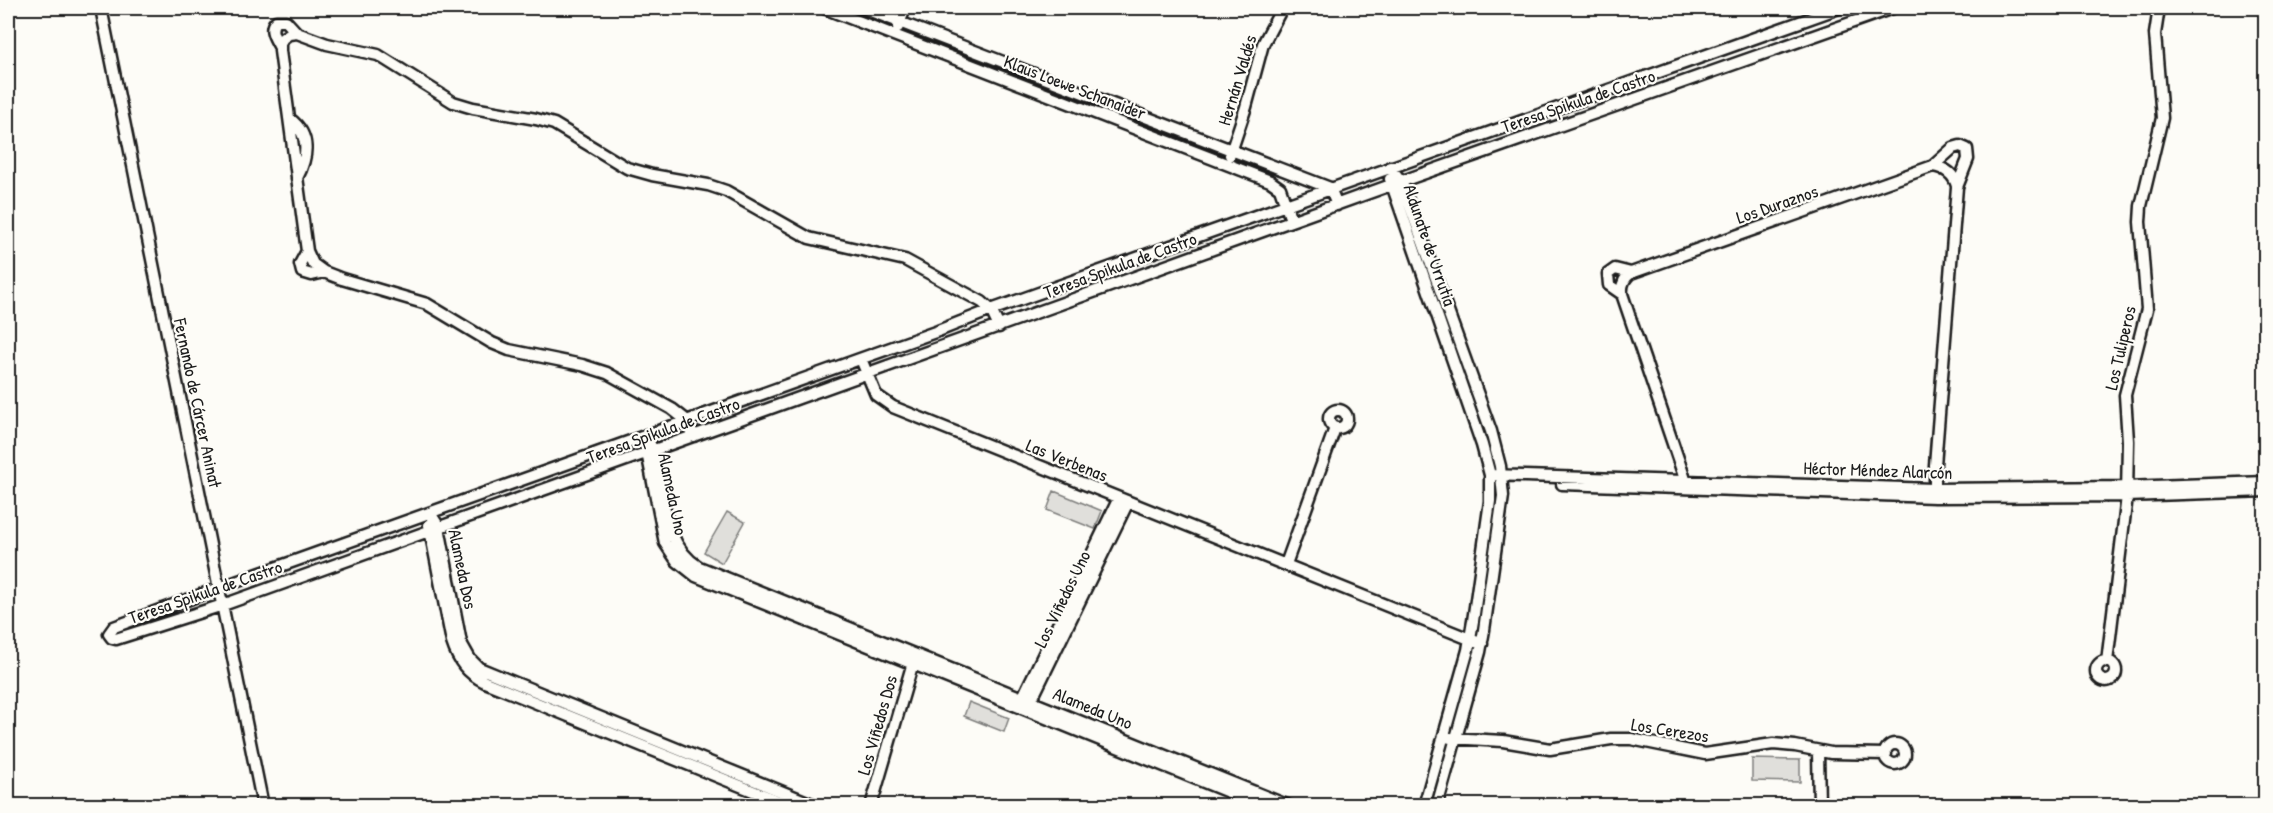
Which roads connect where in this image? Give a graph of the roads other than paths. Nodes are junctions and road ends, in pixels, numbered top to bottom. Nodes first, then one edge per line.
1 (101, 8) edge
2 (824, 8) edge
3 (863, 8) edge
4 (905, 8) edge
5 (1282, 8) edge
6 (1448, 8) edge
7 (1454, 8) edge
8 (1839, 8) edge
9 (1893, 8) edge
10 (2159, 8) edge
11 (900, 22) junction
12 (297, 33) junction
13 (895, 35) junction
14 (279, 46) junction
15 (1691, 61) junction
16 (1696, 77) junction
17 (1232, 149) junction
18 (1226, 164) junction
19 (1933, 166) junction
20 (1390, 167) junction
21 (1396, 183) junction
22 (1957, 187) junction
23 (1330, 188) junction
24 (1285, 204) junction
25 (1337, 205) junction
26 (1291, 220) junction
27 (1631, 273) junction
28 (1622, 294) junction
29 (991, 310) junction
30 (999, 327) junction
31 (861, 359) junction
32 (867, 374) junction
33 (686, 420) junction
34 (1335, 428) dead end
35 (646, 435) junction
36 (694, 436) junction
37 (650, 452) junction
38 (1490, 478) junction
39 (1502, 478) junction
40 (2265, 482) edge
41 (1687, 484) junction
42 (2126, 491) junction
43 (2265, 491) edge
44 (1934, 493) junction
45 (1124, 500) junction
46 (430, 513) junction
47 (434, 529) junction
48 (1286, 564) junction
49 (219, 588) junction
50 (223, 605) junction
51 (1470, 639) junction
52 (1482, 644) junction
53 (914, 659) junction
54 (2107, 662) dead end
55 (1024, 704) junction
56 (1443, 737) junction
57 (1455, 739) junction
58 (1818, 751) junction
59 (1886, 754) dead end
60 (263, 806) edge
61 (790, 806) edge
62 (817, 806) edge
63 (871, 806) edge
64 (1263, 806) edge
65 (1289, 806) edge
66 (1424, 806) edge
67 (1437, 806) edge
68 (1820, 806) edge

1 - 49 street, Fernando de Cárcer Aninat
2 - 13 street, Klaus Loewe Schanaider
3 - 11 street, Klaus Loewe Schanaider
4 - 11 street
5 - 17 street, Hernán Valdés
6 - 7 street
8 - 15 street, Teresa Spikula de Castro
9 - 16 street, Teresa Spikula de Castro
10 - 42 street, Los Tuliperos
11 - 13 street
11 - 17 street, Klaus Loewe Schanaider
12 - 14 street
12 - 14 street
12 - 29 street
13 - 18 street, Klaus Loewe Schanaider
14 - 33 street
15 - 16 street
15 - 20 street, Teresa Spikula de Castro
16 - 21 street, Teresa Spikula de Castro
17 - 18 street, Hernán Valdés
17 - 23 street, Klaus Loewe Schanaider
18 - 24 street, Klaus Loewe Schanaider
19 - 22 street
19 - 22 street, Los Duraznos
19 - 27 street, Los Duraznos
20 - 21 street, Aldunate de Urrutia
20 - 23 street, Teresa Spikula de Castro
21 - 25 street, Teresa Spikula de Castro
21 - 38 street, Aldunate de Urrutia
21 - 39 street, Aldunate de Urrutia
22 - 44 street, Los Duraznos
23 - 24 street, Teresa Spikula de Castro
23 - 25 street
24 - 26 street, Klaus Loewe Schanaider
24 - 29 street, Teresa Spikula de Castro
25 - 26 street, Teresa Spikula de Castro
26 - 30 street, Teresa Spikula de Castro
27 - 28 street
27 - 28 street, Los Duraznos
28 - 41 street, Los Duraznos
29 - 30 street
29 - 31 street, Teresa Spikula de Castro
30 - 32 street, Teresa Spikula de Castro
31 - 32 street, Las Verbenas
31 - 33 street, Teresa Spikula de Castro
32 - 36 street, Teresa Spikula de Castro
32 - 45 street, Las Verbenas
33 - 35 street, Teresa Spikula de Castro
33 - 36 street
34 - 48 street
35 - 37 street, Alameda Uno
35 - 46 street, Teresa Spikula de Castro
36 - 37 street, Teresa Spikula de Castro
37 - 47 street, Teresa Spikula de Castro
37 - 53 street, Alameda Uno
38 - 39 street, Héctor Méndez Alarcón
38 - 51 street, Aldunate de Urrutia
39 - 41 street, Héctor Méndez Alarcón
39 - 52 street, Aldunate de Urrutia
40 - 42 street, Héctor Méndez Alarcón
41 - 44 street, Héctor Méndez Alarcón
42 - 43 street, Héctor Méndez Alarcón
42 - 44 street, Héctor Méndez Alarcón
42 - 54 street, Los Tuliperos
45 - 48 street, Las Verbenas
45 - 55 street, Los Viñedos Uno
46 - 47 street, Alameda Dos
46 - 49 street, Teresa Spikula de Castro
47 - 50 street, Teresa Spikula de Castro
47 - 61 street, Alameda Dos
47 - 62 street, Alameda Dos
48 - 51 street, Las Verbenas
49 - 50 street, Fernando de Cárcer Aninat
49 - 50 street, Teresa Spikula de Castro
50 - 60 street, Fernando de Cárcer Aninat
51 - 52 street, Las Verbenas
51 - 56 street, Aldunate de Urrutia
52 - 57 street, Aldunate de Urrutia
53 - 55 street, Alameda Uno
53 - 63 street, Los Viñedos Dos
55 - 64 street, Alameda Uno
55 - 65 street, Alameda Uno
56 - 57 street, Los Cerezos
56 - 66 street, Aldunate de Urrutia
57 - 58 street, Los Cerezos
57 - 67 street, Aldunate de Urrutia
58 - 59 street, Los Cerezos
58 - 68 street

